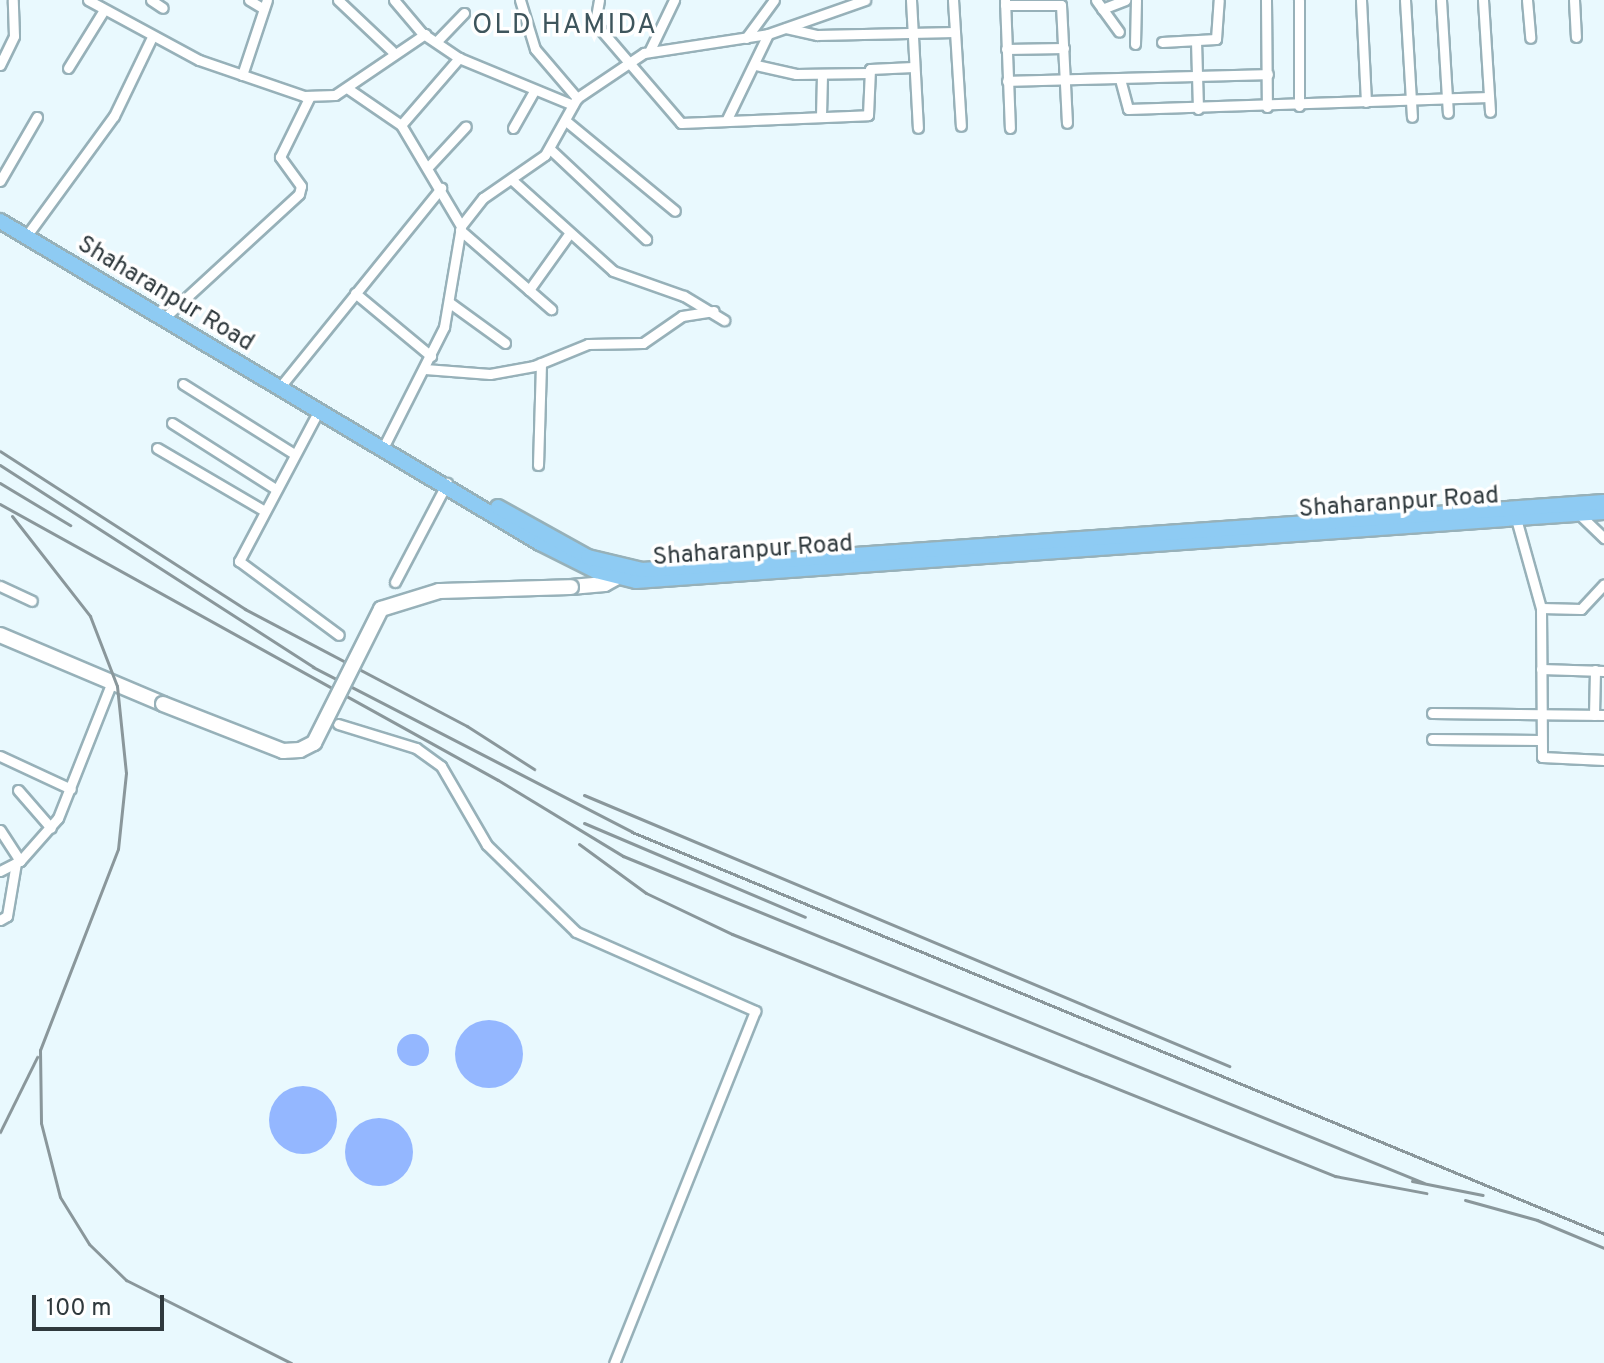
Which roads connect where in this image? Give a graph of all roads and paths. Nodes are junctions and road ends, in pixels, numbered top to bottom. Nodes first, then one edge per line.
1 (13, 0) edge
2 (88, 0) edge
3 (151, 0) edge
4 (249, 0) edge
5 (338, 0) edge
6 (394, 0) edge
7 (520, 0) edge
8 (599, 0) edge
9 (674, 0) edge
10 (774, 0) edge
11 (865, 0) edge
12 (911, 0) edge
13 (953, 0) edge
14 (1125, 0) edge
15 (1136, 0) edge
16 (1219, 0) edge
17 (1266, 0) edge
18 (1299, 0) edge
19 (1361, 0) edge
20 (1405, 0) edge
21 (1441, 0) edge
22 (1483, 0) edge
23 (1527, 0) edge
24 (1574, 0) edge
25 (1005, 2) edge
26 (265, 4) edge
27 (1099, 4) edge
28 (163, 8) dead end
29 (104, 10) junction
30 (464, 13) dead end
31 (786, 28) junction
32 (955, 32) junction
33 (1119, 32) dead end
34 (425, 34) junction
35 (768, 34) junction
36 (912, 34) junction
37 (152, 37) junction
38 (1576, 37) dead end
39 (746, 38) junction
40 (1530, 38) dead end
41 (437, 41) junction
42 (1196, 41) junction
43 (1162, 42) dead end
44 (1135, 44) dead end
45 (1064, 48) junction
46 (1006, 49) junction
47 (392, 51) junction
48 (649, 52) junction
49 (459, 58) junction
50 (632, 61) junction
51 (0, 65) edge
52 (756, 65) junction
53 (913, 67) junction
54 (68, 68) dead end
55 (869, 73) junction
56 (1268, 74) junction
57 (242, 75) junction
58 (822, 75) junction
59 (1198, 76) junction
60 (1120, 79) junction
61 (1066, 80) junction
62 (1007, 81) junction
63 (347, 88) junction
64 (534, 91) junction
65 (310, 96) junction
66 (1489, 97) junction
67 (1446, 99) junction
68 (1411, 100) junction
69 (575, 102) junction
70 (1366, 102) junction
71 (1299, 106) junction
72 (1267, 107) junction
73 (1198, 109) junction
74 (1490, 112) dead end
75 (1448, 113) dead end
76 (821, 116) junction
77 (37, 117) dead end
78 (1412, 117) dead end
79 (727, 119) junction
80 (566, 121) junction
81 (1067, 123) dead end
82 (401, 125) junction
83 (466, 126) dead end
84 (961, 126) dead end
85 (513, 128) dead end
86 (918, 128) dead end
87 (1010, 128) dead end
88 (550, 149) junction
89 (429, 166) junction
90 (511, 179) junction
91 (0, 181) edge
92 (441, 188) junction
93 (675, 211) dead end
94 (0, 213) edge
95 (0, 221) edge
96 (461, 228) junction
97 (30, 231) junction
98 (569, 234) junction
99 (646, 239) dead end
100 (529, 290) junction
101 (355, 293) junction
102 (450, 303) junction
103 (551, 309) dead end
104 (714, 311) junction
105 (166, 317) junction
106 (724, 320) dead end
107 (505, 343) dead end
108 (431, 356) junction
109 (541, 363) junction
110 (425, 369) junction
111 (284, 382) junction
112 (183, 384) dead end
113 (318, 412) junction
114 (172, 423) dead end
115 (385, 446) junction
116 (157, 448) dead end
117 (294, 454) junction
118 (538, 465) dead end
119 (447, 483) junction
120 (274, 488) junction
121 (1604, 502) edge
122 (263, 510) junction
123 (1604, 512) edge
124 (1515, 513) junction
125 (1579, 514) junction
126 (1604, 538) edge
127 (626, 573) junction
128 (395, 582) dead end
129 (1604, 584) edge
130 (0, 586) edge
131 (32, 601) dead end
132 (1541, 608) junction
133 (0, 635) edge
134 (339, 635) dead end
135 (1541, 669) junction
136 (1599, 670) edge
137 (111, 684) junction
138 (1432, 713) dead end
139 (1541, 714) junction
140 (1599, 715) edge
141 (338, 724) dead end
142 (1432, 739) dead end
143 (1540, 740) junction
144 (0, 756) edge
145 (1604, 760) edge
146 (71, 789) junction
147 (18, 790) dead end
148 (51, 828) junction
149 (0, 830) edge
150 (18, 862) junction
151 (0, 871) edge
152 (0, 920) edge
153 (614, 1363) edge

1 - 51 street
2 - 29 street
3 - 28 street
4 - 26 street
5 - 47 street
6 - 34 street
7 - 69 street
8 - 50 street
9 - 48 street
10 - 39 street
11 - 31 street
12 - 36 street
13 - 32 street
14 - 27 street
15 - 44 street
16 - 42 street
17 - 56 street
18 - 71 street
19 - 70 street
20 - 68 street
21 - 67 street
22 - 66 street
23 - 40 street
24 - 38 street
25 - 45 street
25 - 46 street
26 - 57 street
27 - 33 street
29 - 37 street
29 - 54 street
30 - 41 street
31 - 35 street
31 - 36 street
32 - 36 street
32 - 84 street
34 - 41 street
34 - 47 street
35 - 39 street
35 - 52 street
36 - 53 street
37 - 57 street
37 - 97 street
39 - 48 street
41 - 49 street
42 - 43 street
42 - 59 street
45 - 46 street
45 - 61 street
46 - 62 street
47 - 63 street
48 - 50 street
49 - 64 street
49 - 82 street
50 - 69 street
50 - 79 street
52 - 58 street
52 - 79 street
53 - 55 street
53 - 86 street
55 - 58 street
55 - 76 street
56 - 59 street
56 - 72 street
57 - 65 street
58 - 76 street
59 - 60 street
59 - 73 street
60 - 61 street
60 - 73 street
61 - 62 street
61 - 81 street
62 - 87 street
63 - 65 street
63 - 82 street
64 - 69 street
64 - 85 street
65 - 105 street
66 - 67 street
66 - 74 street
67 - 68 street
67 - 75 street
68 - 70 street
68 - 78 street
69 - 80 street
70 - 71 street
71 - 72 street
72 - 73 street
76 - 79 street
77 - 91 street
80 - 88 street
80 - 93 street
82 - 89 street
83 - 89 street
88 - 90 street
88 - 99 street
89 - 92 street
90 - 96 street
90 - 98 street
92 - 96 street
92 - 101 street
94 - 97 main road, Shaharanpur Road
95 - 105 main road, Shaharanpur Road
96 - 100 street
96 - 102 street
97 - 105 main road, Shaharanpur Road
98 - 100 street
98 - 104 street
100 - 103 street
101 - 108 street
101 - 111 street
102 - 107 street
102 - 108 street
104 - 106 street
104 - 109 street
105 - 111 main road, Shaharanpur Road
105 - 113 main road, Shaharanpur Road
108 - 110 street
109 - 110 street
109 - 118 street
110 - 115 street
111 - 115 main road, Shaharanpur Road
112 - 117 street
113 - 115 main road, Shaharanpur Road
113 - 117 street
114 - 120 street
115 - 119 main road, Shaharanpur Road
116 - 122 street
117 - 120 street
119 - 127 main road, Shaharanpur Road
119 - 128 street
120 - 122 street
121 - 124 main road, Shaharanpur Road
122 - 134 street
123 - 125 main road, Shaharanpur Road
124 - 125 main road, Shaharanpur Road
124 - 127 main road, Shaharanpur Road
124 - 132 street
125 - 126 street
127 - 137 main road, bridge
129 - 132 street
130 - 131 street
132 - 135 street
133 - 137 main road
135 - 136 street
135 - 139 street
136 - 140 street
137 - 146 street
138 - 139 street
139 - 140 street
139 - 143 street
141 - 153 street
142 - 143 street
143 - 145 street
144 - 146 street
146 - 148 street
147 - 148 street
148 - 150 street
149 - 150 street
150 - 151 street
150 - 152 street

